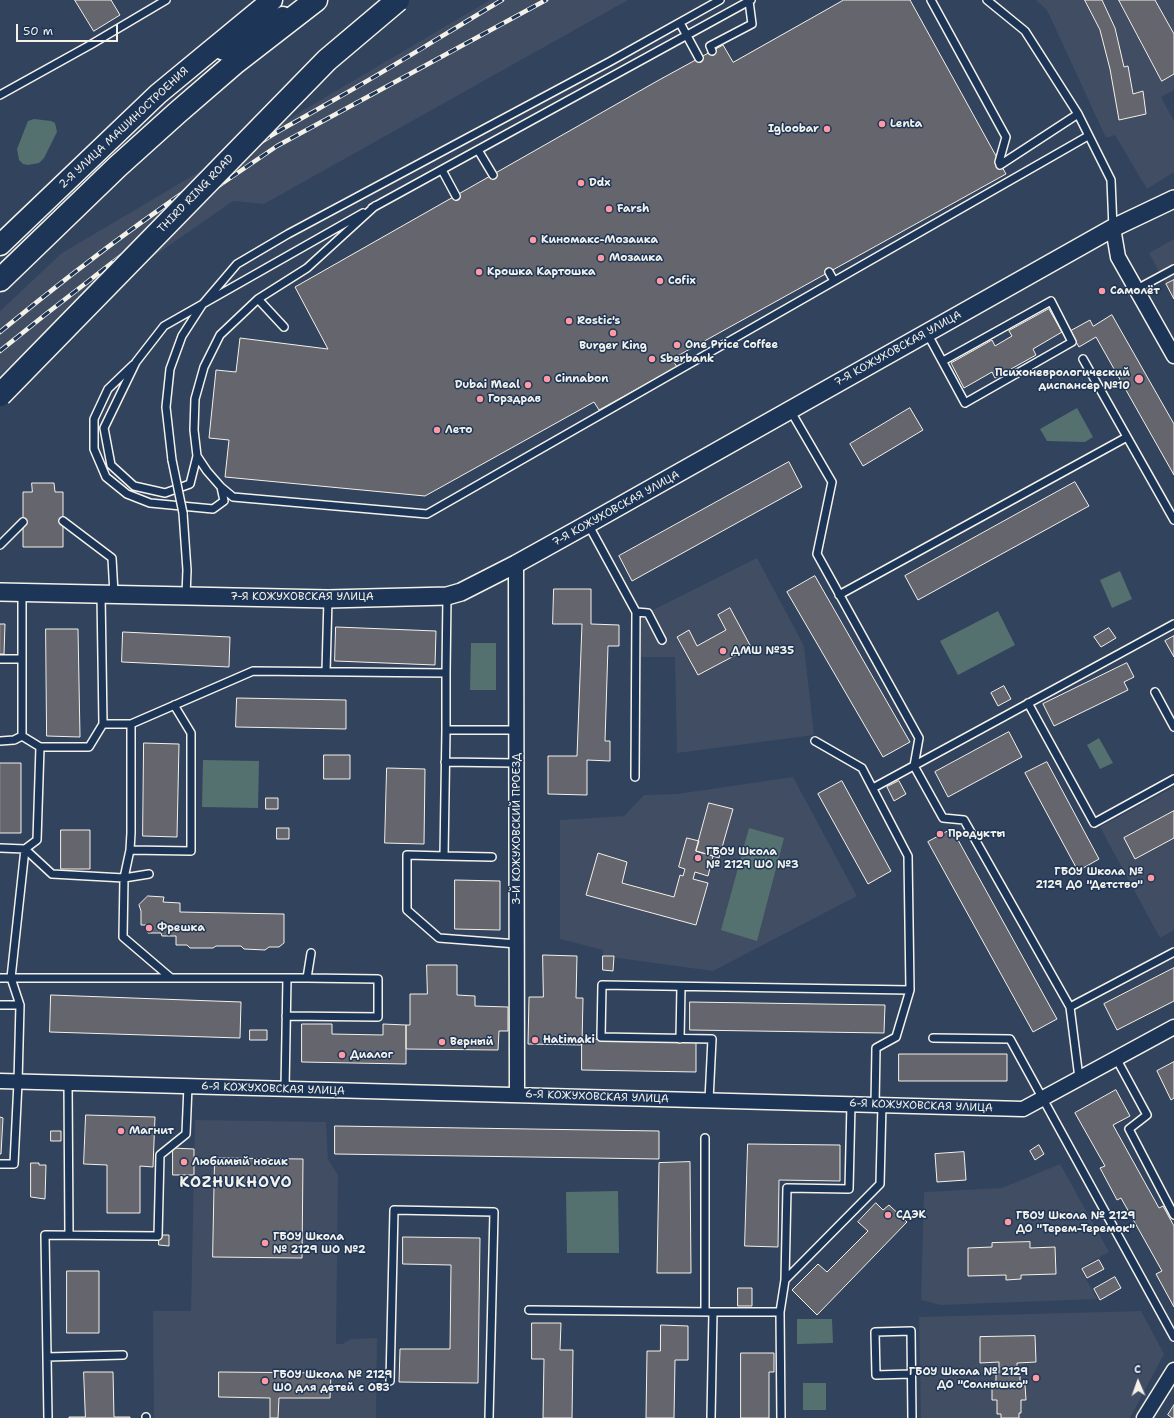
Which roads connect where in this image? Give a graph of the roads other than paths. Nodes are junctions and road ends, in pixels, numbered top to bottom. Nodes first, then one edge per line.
1 (166, 0) edge
2 (272, 0) edge
3 (312, 0) edge
4 (316, 0) edge
5 (398, 0) edge
6 (720, 0) edge
7 (750, 0) edge
8 (932, 0) edge
9 (987, 0) edge
10 (680, 23) junction
11 (687, 35) junction
12 (712, 51) dead end
13 (699, 58) dead end
14 (178, 76) junction
15 (561, 88) junction
16 (0, 95) edge
17 (567, 101) junction
18 (1078, 114) junction
19 (1088, 136) junction
20 (478, 150) junction
21 (442, 170) junction
22 (493, 175) dead end
23 (994, 180) dead end
24 (991, 191) junction
25 (456, 196) dead end
26 (1174, 199) edge
27 (376, 206) junction
28 (1113, 228) junction
29 (0, 245) edge
30 (1174, 269) edge
31 (829, 272) dead end
32 (0, 280) edge
33 (834, 281) junction
34 (1137, 289) junction
35 (258, 299) junction
36 (202, 305) junction
37 (284, 327) dead end
38 (927, 332) junction
39 (1174, 356) edge
40 (1084, 359) dead end
41 (943, 361) junction
42 (136, 362) junction
43 (0, 395) edge
44 (790, 410) junction
45 (1127, 437) junction
46 (197, 456) junction
47 (221, 487) junction
48 (1174, 520) edge
49 (63, 521) dead end
50 (23, 522) dead end
51 (588, 524) junction
52 (0, 545) edge
53 (516, 564) junction
54 (0, 592) edge
55 (22, 593) junction
56 (108, 594) junction
57 (839, 595) junction
58 (186, 596) junction
59 (447, 596) junction
60 (328, 599) junction
61 (636, 612) junction
62 (1174, 624) edge
63 (662, 640) dead end
64 (22, 658) junction
65 (0, 659) edge
66 (326, 671) junction
67 (446, 673) junction
68 (1155, 692) dead end
69 (1028, 703) junction
70 (174, 705) junction
71 (103, 724) junction
72 (130, 724) junction
73 (1174, 727) edge
74 (446, 730) junction
75 (516, 730) junction
76 (22, 736) junction
77 (0, 741) edge
78 (815, 741) dead end
79 (40, 747) junction
80 (445, 762) junction
81 (516, 763) junction
82 (914, 766) junction
83 (635, 777) dead end
84 (1174, 779) edge
85 (872, 788) junction
86 (0, 848) edge
87 (25, 849) junction
88 (130, 850) junction
89 (444, 856) junction
90 (492, 857) dead end
91 (149, 874) dead end
92 (124, 878) junction
93 (517, 944) junction
94 (1174, 952) edge
95 (312, 953) dead end
96 (0, 978) edge
97 (11, 978) junction
98 (171, 978) junction
99 (287, 978) junction
100 (308, 978) junction
101 (681, 987) junction
102 (910, 990) junction
103 (0, 1005) edge
104 (20, 1005) junction
105 (1070, 1007) junction
106 (286, 1016) junction
107 (1174, 1027) edge
108 (933, 1038) dead end
109 (680, 1039) junction
110 (1116, 1058) junction
111 (1079, 1078) junction
112 (0, 1081) edge
113 (18, 1082) junction
114 (68, 1083) junction
115 (188, 1086) junction
116 (285, 1089) junction
117 (517, 1095) junction
118 (1042, 1099) junction
119 (709, 1100) junction
120 (851, 1104) junction
121 (878, 1105) junction
122 (705, 1138) dead end
123 (0, 1164) edge
124 (1174, 1215) edge
125 (69, 1235) junction
126 (785, 1280) junction
127 (529, 1310) dead end
128 (705, 1312) junction
129 (713, 1312) junction
130 (780, 1312) junction
131 (1174, 1336) edge
132 (124, 1355) dead end
133 (47, 1357) junction
134 (1174, 1370) edge
135 (912, 1374) junction
136 (390, 1381) dead end
137 (48, 1418) edge
138 (489, 1418) edge
139 (711, 1418) edge
140 (781, 1418) edge
141 (912, 1418) edge
142 (1144, 1418) edge

1 - 16 lane
2 - 14 main road, 2-Я УЛИЦА МАШИНОСТРОЕНИЯ
3 - 14 main road
4 - 32 main road
5 - 43 main road, THIRD RING ROAD, bridge
6 - 10 lane
7 - 11 lane
7 - 12 lane
8 - 18 lane
9 - 18 lane
10 - 11 lane
10 - 15 lane
11 - 13 lane
11 - 17 lane
14 - 29 main road, 2-Я УЛИЦА МАШИНОСТРОЕНИЯ
15 - 17 lane
15 - 36 lane
17 - 20 lane
18 - 19 lane
19 - 24 lane
19 - 28 lane
20 - 21 lane
20 - 22 lane
21 - 25 lane
21 - 27 lane
23 - 24 lane
24 - 33 lane
26 - 28 street, 7-Я КОЖУХОВСКАЯ УЛИЦА
27 - 35 lane
27 - 36 lane
28 - 34 street
28 - 38 street, 7-Я КОЖУХОВСКАЯ УЛИЦА
30 - 34 lane
31 - 33 lane
33 - 47 lane
34 - 39 street
35 - 37 lane
35 - 46 lane
36 - 42 lane
36 - 58 lane, bridge
38 - 41 lane
38 - 44 street, 7-Я КОЖУХОВСКАЯ УЛИЦА
40 - 45 lane
41 - 41 lane
42 - 46 lane
42 - 47 lane
44 - 51 street, 7-Я КОЖУХОВСКАЯ УЛИЦА
44 - 57 lane
45 - 48 lane
45 - 57 lane
46 - 47 lane
49 - 56 lane
50 - 52 lane
51 - 53 street, 7-Я КОЖУХОВСКАЯ УЛИЦА
51 - 61 lane
53 - 59 street, 7-Я КОЖУХОВСКАЯ УЛИЦА
53 - 75 street, 3-Й КОЖУХОВСКИЙ ПРОЕЗД
54 - 55 street, 7-Я КОЖУХОВСКАЯ УЛИЦА
55 - 56 street, 7-Я КОЖУХОВСКАЯ УЛИЦА
55 - 64 lane
56 - 58 street, 7-Я КОЖУХОВСКАЯ УЛИЦА
56 - 71 lane
57 - 82 lane
58 - 60 street, 7-Я КОЖУХОВСКАЯ УЛИЦА
59 - 60 street, 7-Я КОЖУХОВСКАЯ УЛИЦА
59 - 67 lane
60 - 66 lane
61 - 63 lane
61 - 83 lane
62 - 69 lane
64 - 65 lane
64 - 76 lane
66 - 67 lane
66 - 70 lane
67 - 74 lane
68 - 73 lane
69 - 82 lane
69 - 84 lane
70 - 72 lane
70 - 88 lane
71 - 72 lane
71 - 79 lane
72 - 88 lane
74 - 75 lane
74 - 80 lane
75 - 81 street, 3-Й КОЖУХОВСКИЙ ПРОЕЗД
76 - 77 lane
76 - 79 lane
78 - 85 lane
79 - 87 lane
80 - 81 lane
80 - 89 lane
81 - 93 street, 3-Й КОЖУХОВСКИЙ ПРОЕЗД
82 - 85 lane
82 - 105 lane
85 - 102 lane
86 - 87 lane
87 - 92 lane
87 - 97 lane
88 - 92 lane
89 - 90 lane
89 - 93 lane
91 - 92 lane
92 - 98 lane
93 - 117 street, 3-Й КОЖУХОВСКИЙ ПРОЕЗД
94 - 105 lane
95 - 100 lane
96 - 97 lane
97 - 98 lane
97 - 104 lane
98 - 99 lane
99 - 100 lane
99 - 106 lane
100 - 106 lane
101 - 102 lane
101 - 109 lane
101 - 109 lane
102 - 121 lane
103 - 104 lane
104 - 113 lane
105 - 111 lane
106 - 116 lane
107 - 110 street, 6-Я КОЖУХОВСКАЯ УЛИЦА
108 - 118 lane
109 - 119 lane
110 - 111 street, 6-Я КОЖУХОВСКАЯ УЛИЦА
110 - 124 lane
111 - 118 street, 6-Я КОЖУХОВСКАЯ УЛИЦА
112 - 113 street, 6-Я КОЖУХОВСКАЯ УЛИЦА
113 - 114 street, 6-Я КОЖУХОВСКАЯ УЛИЦА
113 - 123 lane
114 - 115 street, 6-Я КОЖУХОВСКАЯ УЛИЦА
114 - 125 lane
115 - 116 street, 6-Я КОЖУХОВСКАЯ УЛИЦА
115 - 125 lane
116 - 117 street, 6-Я КОЖУХОВСКАЯ УЛИЦА
117 - 119 street, 6-Я КОЖУХОВСКАЯ УЛИЦА
118 - 121 street, 6-Я КОЖУХОВСКАЯ УЛИЦА
118 - 131 lane
119 - 120 street, 6-Я КОЖУХОВСКАЯ УЛИЦА
120 - 121 street, 6-Я КОЖУХОВСКАЯ УЛИЦА
120 - 126 lane
121 - 126 lane
122 - 128 lane
125 - 133 lane
126 - 130 lane
127 - 128 lane
128 - 129 lane
129 - 130 lane
129 - 139 lane
130 - 140 lane
132 - 133 lane
133 - 137 lane
134 - 142 street
135 - 135 lane
135 - 141 lane
136 - 138 lane

